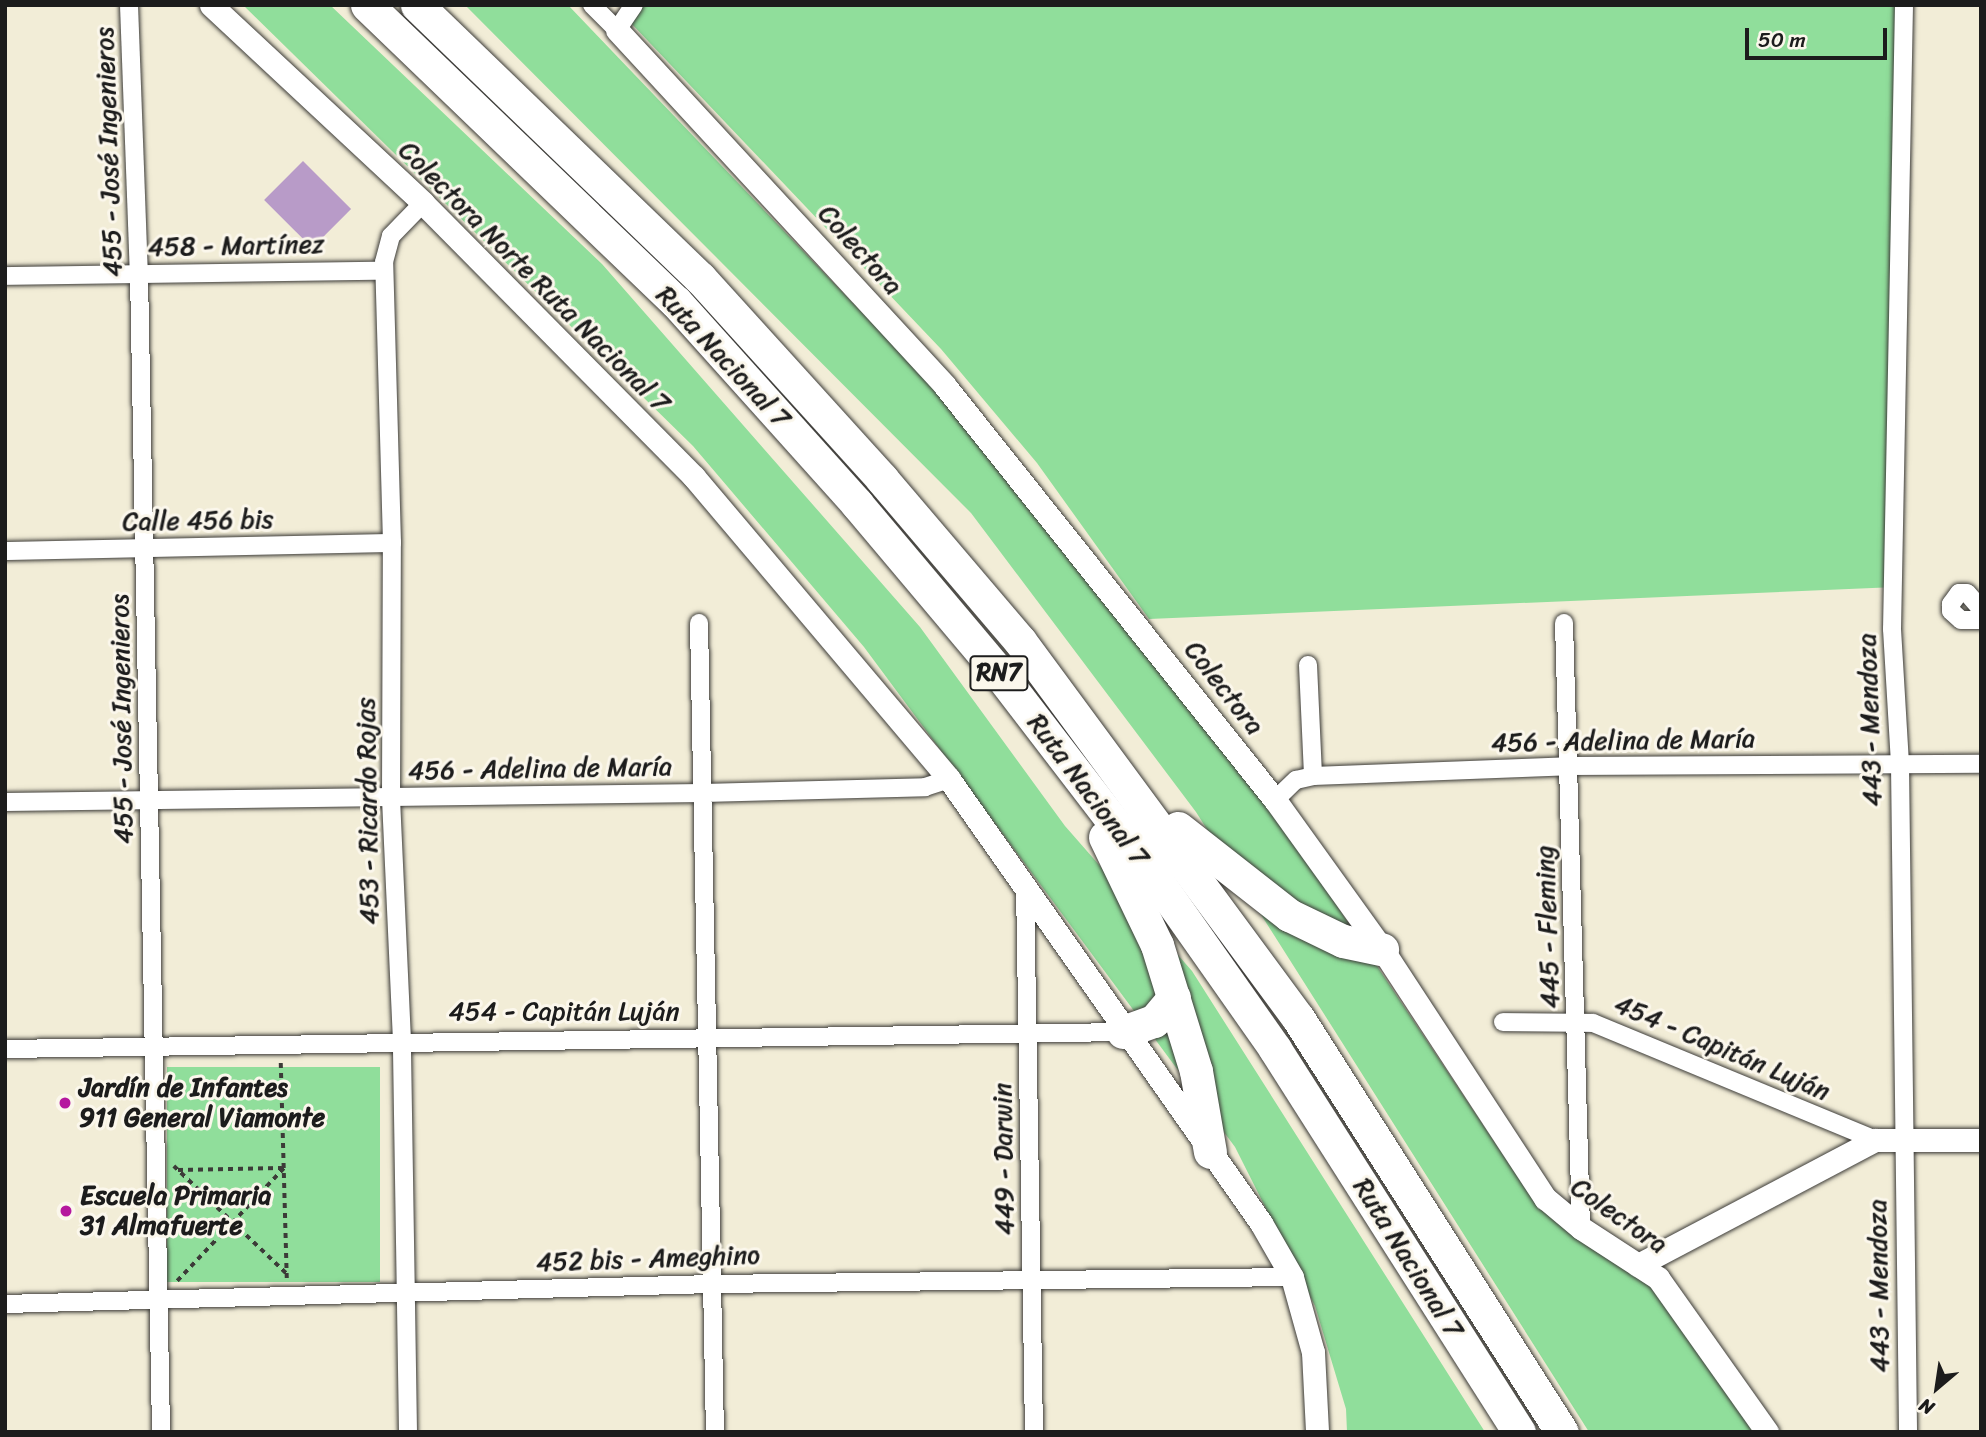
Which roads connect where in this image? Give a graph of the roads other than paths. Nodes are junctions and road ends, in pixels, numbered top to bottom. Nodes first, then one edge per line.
1 (129, 5) edge
2 (211, 5) edge
3 (367, 5) edge
4 (417, 5) edge
5 (592, 5) edge
6 (634, 5) edge
7 (1905, 5) edge
8 (617, 30) junction
9 (423, 203) junction
10 (384, 271) junction
11 (139, 274) junction
12 (5, 276) edge
13 (392, 543) junction
14 (145, 548) junction
15 (5, 551) edge
16 (1981, 609) edge
17 (1981, 620) edge
18 (1564, 623) dead end
19 (699, 624) dead end
20 (1308, 666) dead end
21 (1046, 735) junction
22 (1981, 764) edge
23 (1900, 765) junction
24 (1568, 766) junction
25 (1313, 776) junction
26 (949, 779) junction
27 (1129, 785) junction
28 (703, 793) junction
29 (391, 796) junction
30 (149, 800) junction
31 (1275, 800) junction
32 (5, 802) edge
33 (1025, 886) junction
34 (1382, 949) junction
35 (1174, 997) junction
36 (1503, 1022) dead end
37 (1577, 1024) junction
38 (1029, 1032) junction
39 (1123, 1032) junction
40 (706, 1039) junction
41 (402, 1041) junction
42 (155, 1046) junction
43 (5, 1049) edge
44 (1875, 1140) junction
45 (1902, 1140) junction
46 (1981, 1140) edge
47 (1209, 1152) junction
48 (1581, 1228) junction
49 (1638, 1265) junction
50 (1292, 1277) junction
51 (1032, 1280) junction
52 (713, 1284) junction
53 (406, 1295) junction
54 (158, 1302) junction
55 (5, 1304) edge
56 (161, 1432) edge
57 (408, 1432) edge
58 (715, 1432) edge
59 (1034, 1432) edge
60 (1317, 1432) edge
61 (1519, 1432) edge
62 (1562, 1432) edge
63 (1766, 1432) edge
64 (1908, 1432) edge

1 - 11 street, 455 - José Ingenieros
2 - 9 street, Colectora Norte Ruta Nacional 7
3 - 21 highway, Ruta Nacional 7 / RN7
4 - 27 highway, Ruta Nacional 7 / RN7
5 - 8 street, Colectora
6 - 8 street
7 - 23 street, 443 - Mendoza
8 - 31 street, Colectora
9 - 10 street, 453 - Ricardo Rojas
9 - 26 street, Colectora Norte Ruta Nacional 7
10 - 11 street, 458 - Martínez
10 - 13 street, 453 - Ricardo Rojas
11 - 12 street, 458 - Martínez
11 - 14 street, 455 - José Ingenieros
13 - 14 street, Calle 456 bis
13 - 29 street, 453 - Ricardo Rojas
14 - 15 street, Calle 456 bis
14 - 30 street, 455 - José Ingenieros
16 - 17 street
18 - 24 street, 445 - Fleming
19 - 28 street
20 - 25 street
21 - 35 highway
21 - 61 highway, Ruta Nacional 7 / RN7
22 - 23 street, 456 - Adelina de María
23 - 24 street, 456 - Adelina de María
23 - 45 street, 443 - Mendoza
24 - 25 street, 456 - Adelina de María
24 - 37 street, 445 - Fleming
25 - 31 street, 456 - Adelina de María
26 - 28 street, 456 - Adelina de María
26 - 33 street
27 - 34 highway
27 - 62 highway, Ruta Nacional 7 / RN7
28 - 29 street, 456 - Adelina de María
28 - 40 street
29 - 30 street, 456 - Adelina de María
29 - 41 street, 453 - Ricardo Rojas
30 - 32 street, 456 - Adelina de María
30 - 42 street, 455 - José Ingenieros
31 - 34 street, Colectora
33 - 38 street, 449 - Darwin
33 - 39 street
34 - 48 street, Colectora
35 - 39 highway
35 - 47 highway
36 - 37 street, 454 - Capitán Luján
37 - 44 street, 454 - Capitán Luján
37 - 48 street, 445 - Fleming
38 - 39 street, 454 - Capitán Luján
38 - 40 street, 454 - Capitán Luján
38 - 51 street, 449 - Darwin
39 - 47 street
40 - 41 street, 454 - Capitán Luján
40 - 52 street
41 - 42 street, 454 - Capitán Luján
41 - 53 street, 453 - Ricardo Rojas
42 - 43 street, 454 - Capitán Luján
42 - 54 street, 455 - José Ingenieros
44 - 45 street
44 - 49 street
45 - 46 street
45 - 64 street, 443 - Mendoza
47 - 50 street
48 - 49 street, Colectora
49 - 63 street, Colectora
50 - 51 street, 452 bis - Ameghino
50 - 60 street
51 - 52 street, 452 bis - Ameghino
51 - 59 street, 449 - Darwin
52 - 53 street, 452 bis - Ameghino
52 - 58 street
53 - 54 street, 452 bis - Ameghino
53 - 57 street, 453 - Ricardo Rojas
54 - 55 street, 452 bis - Ameghino
54 - 56 street, 455 - José Ingenieros

